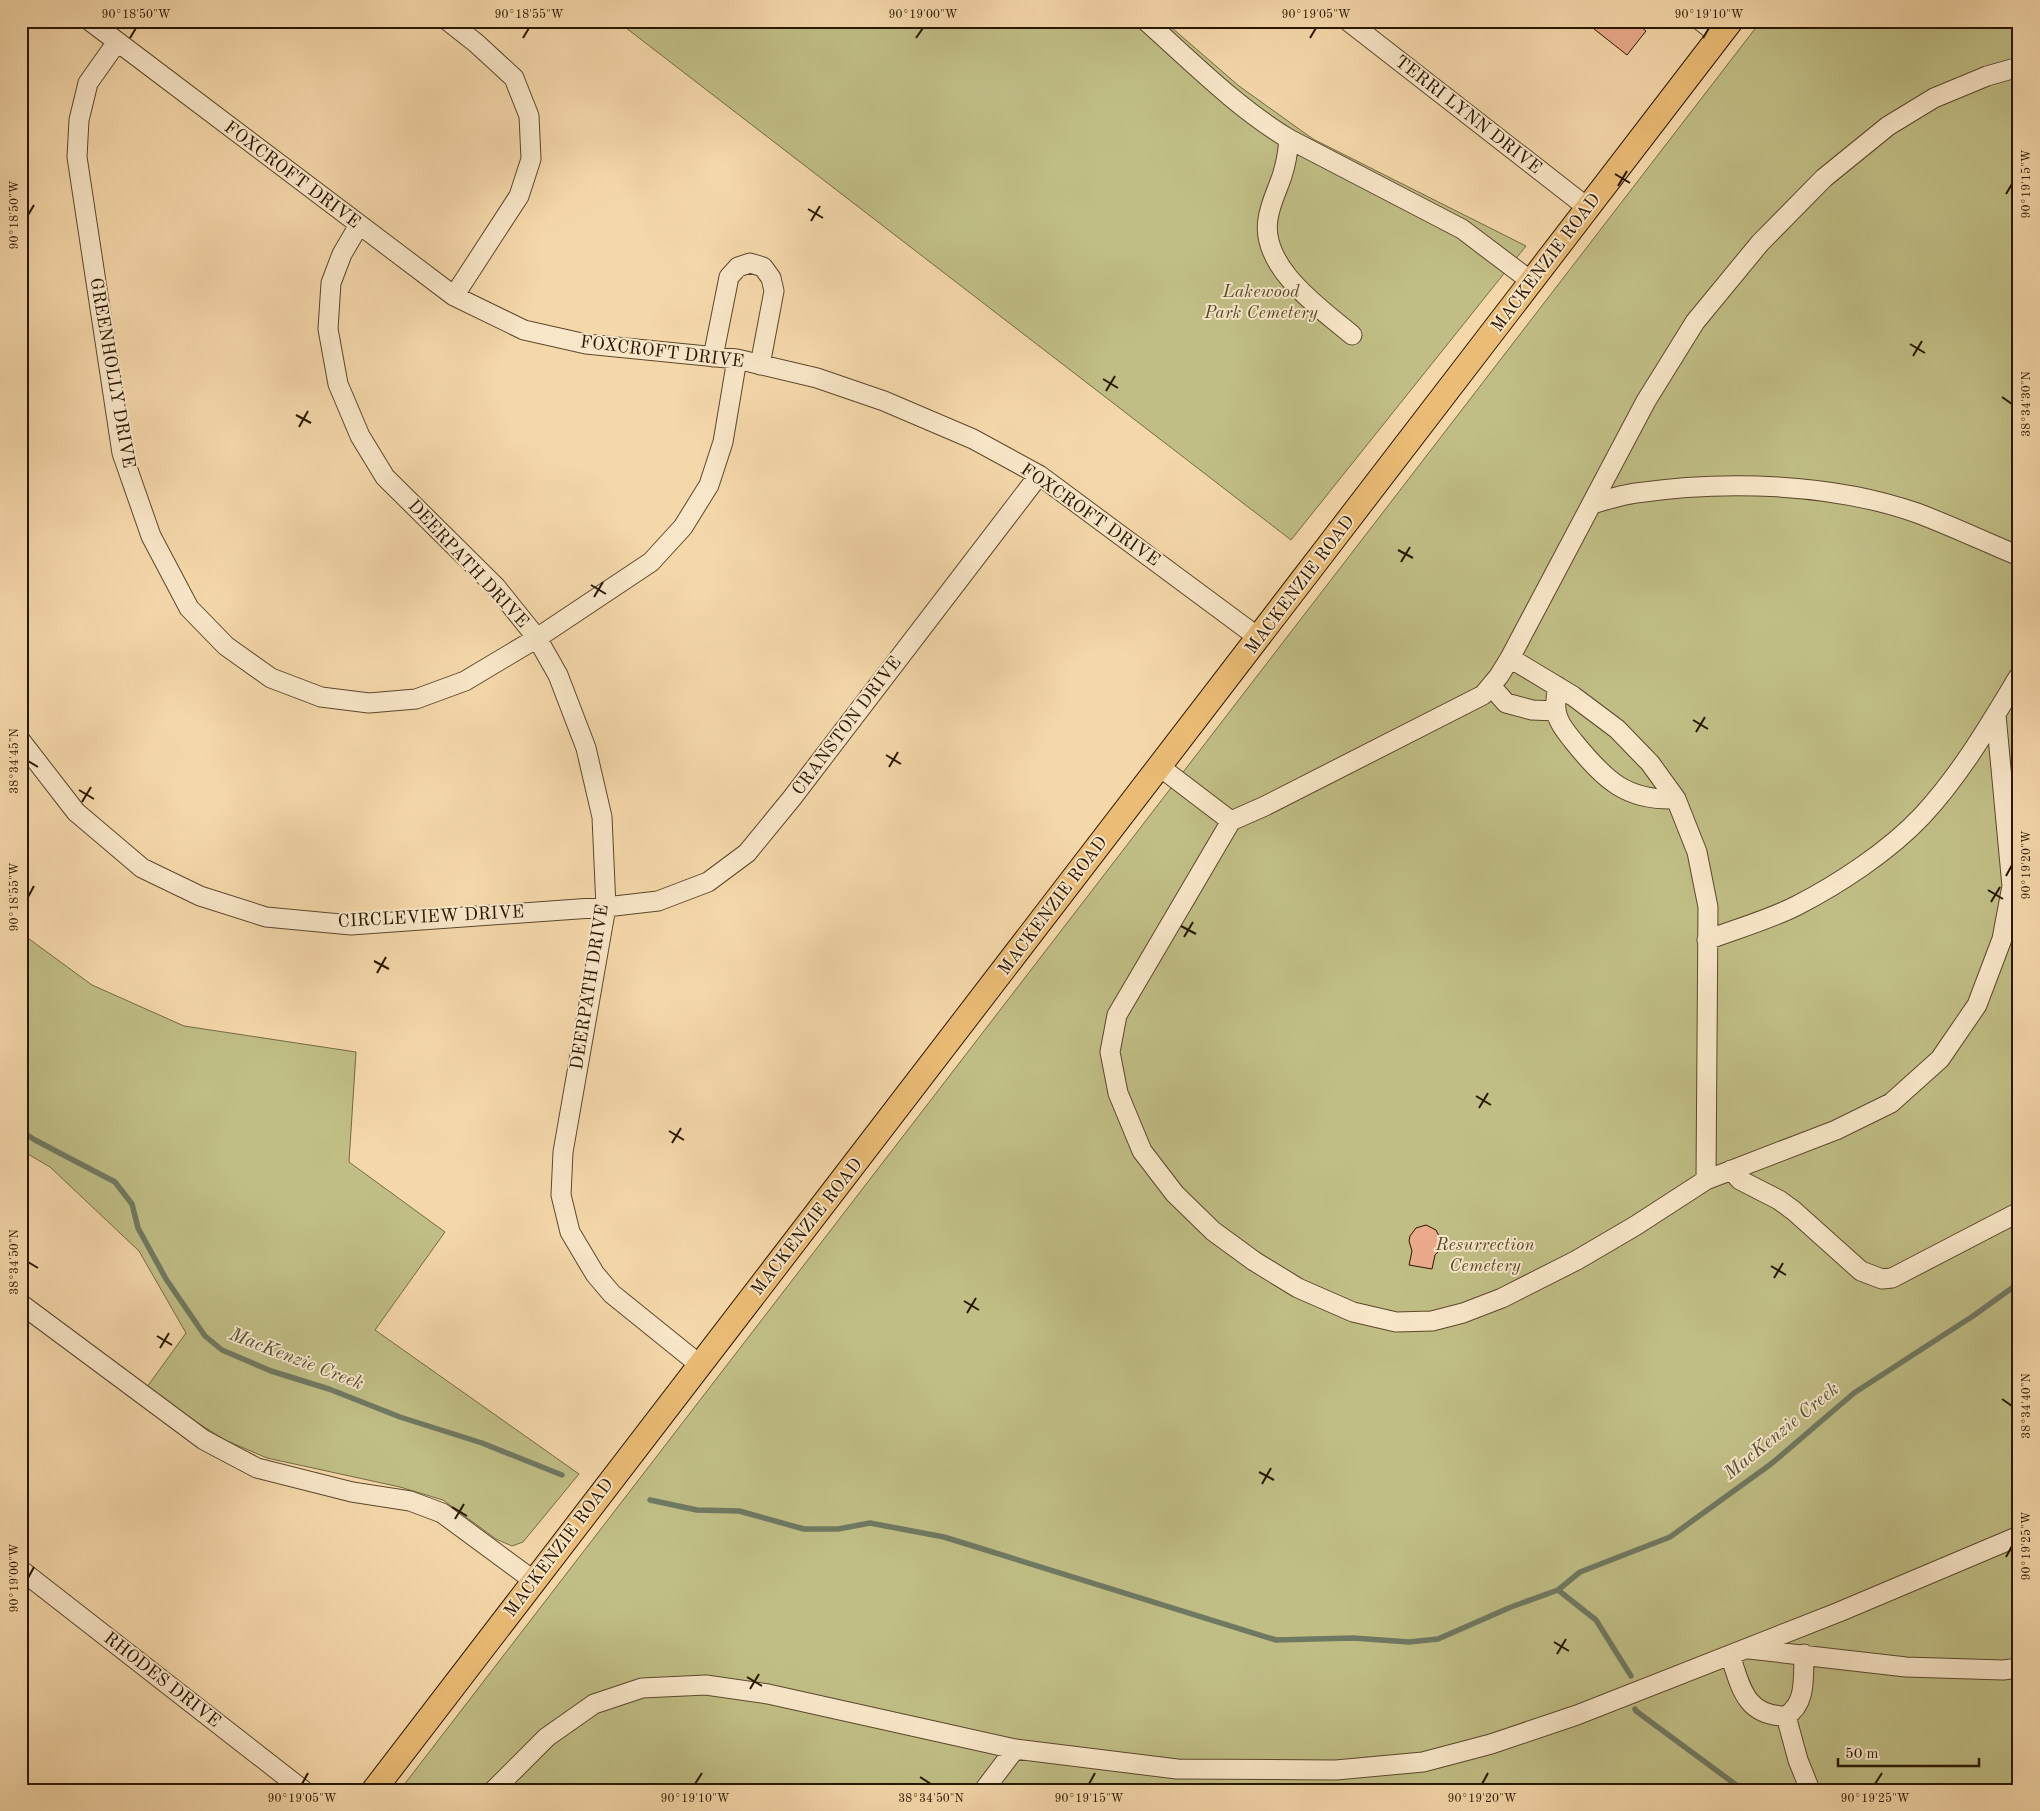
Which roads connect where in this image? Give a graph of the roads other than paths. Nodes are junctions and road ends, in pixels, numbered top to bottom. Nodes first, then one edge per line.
1 (90, 21) edge
2 (448, 21) edge
3 (1146, 21) edge
4 (1348, 21) edge
5 (1701, 21) edge
6 (1726, 28) edge
7 (117, 42) junction
8 (2019, 67) edge
9 (1289, 138) junction
10 (1588, 208) junction
11 (359, 225) junction
12 (1532, 282) junction
13 (454, 296) junction
14 (1352, 335) dead end
15 (713, 357) junction
16 (737, 359) junction
17 (760, 365) junction
18 (1039, 475) junction
19 (1592, 504) junction
20 (2019, 556) edge
21 (537, 638) junction
22 (1259, 638) junction
23 (1510, 658) junction
24 (2019, 676) edge
25 (1491, 686) junction
26 (1557, 686) junction
27 (1556, 711) junction
28 (1996, 714) junction
29 (21, 741) edge
30 (1160, 767) junction
31 (1676, 799) junction
32 (1231, 821) junction
33 (606, 907) junction
34 (1707, 940) junction
35 (1732, 1170) junction
36 (1706, 1180) junction
37 (2019, 1212) edge
38 (21, 1304) edge
39 (700, 1365) junction
40 (2019, 1536) edge
41 (21, 1570) edge
42 (534, 1581) junction
43 (1738, 1652) junction
44 (1804, 1654) junction
45 (2019, 1668) edge
46 (1786, 1716) junction
47 (1015, 1749) junction
48 (303, 1790) edge
49 (374, 1790) edge
50 (494, 1790) edge
51 (984, 1790) edge
52 (1810, 1790) edge

1 - 7 street, FOXCROFT DRIVE
2 - 13 street
3 - 9 street
4 - 10 street, TERRI LYNN DRIVE
5 - 6 street
6 - 10 main road, MACKENZIE ROAD
7 - 11 street, FOXCROFT DRIVE
7 - 21 street, GREENHOLLY DRIVE
8 - 19 street
9 - 12 street
9 - 14 street
10 - 12 main road, MACKENZIE ROAD
11 - 13 street, FOXCROFT DRIVE
11 - 21 street, DEERPATH DRIVE
12 - 22 main road, MACKENZIE ROAD
13 - 15 street, FOXCROFT DRIVE
15 - 16 street, FOXCROFT DRIVE
15 - 17 street
16 - 17 street, FOXCROFT DRIVE
16 - 21 street, GREENHOLLY DRIVE
17 - 18 street, FOXCROFT DRIVE
18 - 22 street, FOXCROFT DRIVE
18 - 33 street, CRANSTON DRIVE
19 - 20 street
19 - 23 street
21 - 33 street, DEERPATH DRIVE
22 - 30 main road, MACKENZIE ROAD
23 - 25 street
23 - 26 street
24 - 28 street
25 - 27 street
25 - 32 street
26 - 27 street
26 - 31 street
27 - 31 street
28 - 34 street
28 - 35 street
29 - 33 street, CIRCLEVIEW DRIVE
30 - 32 street
30 - 39 main road, MACKENZIE ROAD
31 - 34 street
32 - 36 street
33 - 39 street, DEERPATH DRIVE
34 - 36 street
35 - 36 street
35 - 37 street
38 - 42 street
39 - 42 main road, MACKENZIE ROAD
40 - 43 street
41 - 48 street, RHODES DRIVE
42 - 49 main road, MACKENZIE ROAD
43 - 44 street
43 - 46 street
43 - 47 street
44 - 45 street
44 - 46 street
46 - 52 street
47 - 50 street
47 - 51 street

